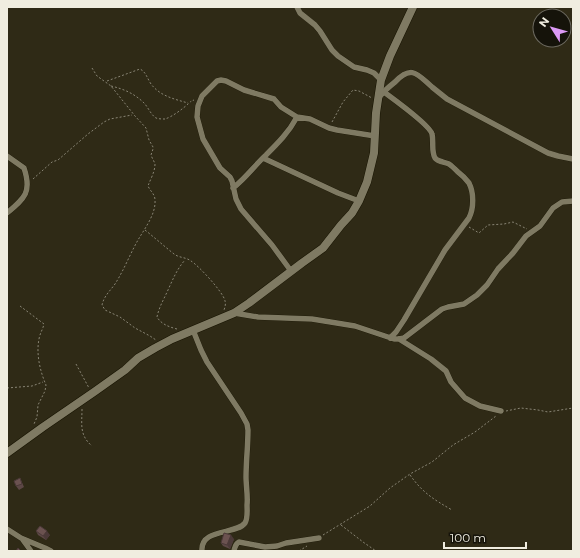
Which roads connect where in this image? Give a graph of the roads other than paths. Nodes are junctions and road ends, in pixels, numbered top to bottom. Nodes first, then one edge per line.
1 (297, 7) edge
2 (413, 7) edge
3 (381, 80) junction
4 (384, 92) junction
5 (378, 101) junction
6 (297, 117) junction
7 (375, 136) junction
8 (7, 156) edge
9 (263, 158) junction
10 (573, 159) edge
11 (233, 188) junction
12 (359, 201) junction
13 (573, 201) edge
14 (7, 213) edge
15 (291, 271) junction
16 (234, 313) junction
17 (193, 330) junction
18 (390, 338) junction
19 (399, 339) junction
20 (500, 411) road end
21 (7, 453) edge
22 (7, 529) edge
23 (21, 538) junction
24 (319, 538) road end
25 (250, 544) junction
26 (31, 551) edge
27 (51, 551) edge
28 (202, 551) edge
29 (234, 551) edge
30 (252, 551) edge

1 - 3 street
2 - 3 street
3 - 5 street
4 - 5 street
4 - 10 street
4 - 18 street
5 - 7 street
6 - 7 street
6 - 9 street
6 - 11 street
7 - 12 street
8 - 14 street
9 - 11 street
9 - 12 street
11 - 15 street
12 - 15 street
13 - 19 street
15 - 16 street
16 - 17 street
16 - 18 street
17 - 21 street
17 - 28 street
18 - 19 street
19 - 20 street
22 - 23 street
23 - 26 street
23 - 27 street
24 - 25 street
25 - 29 street
25 - 30 street

